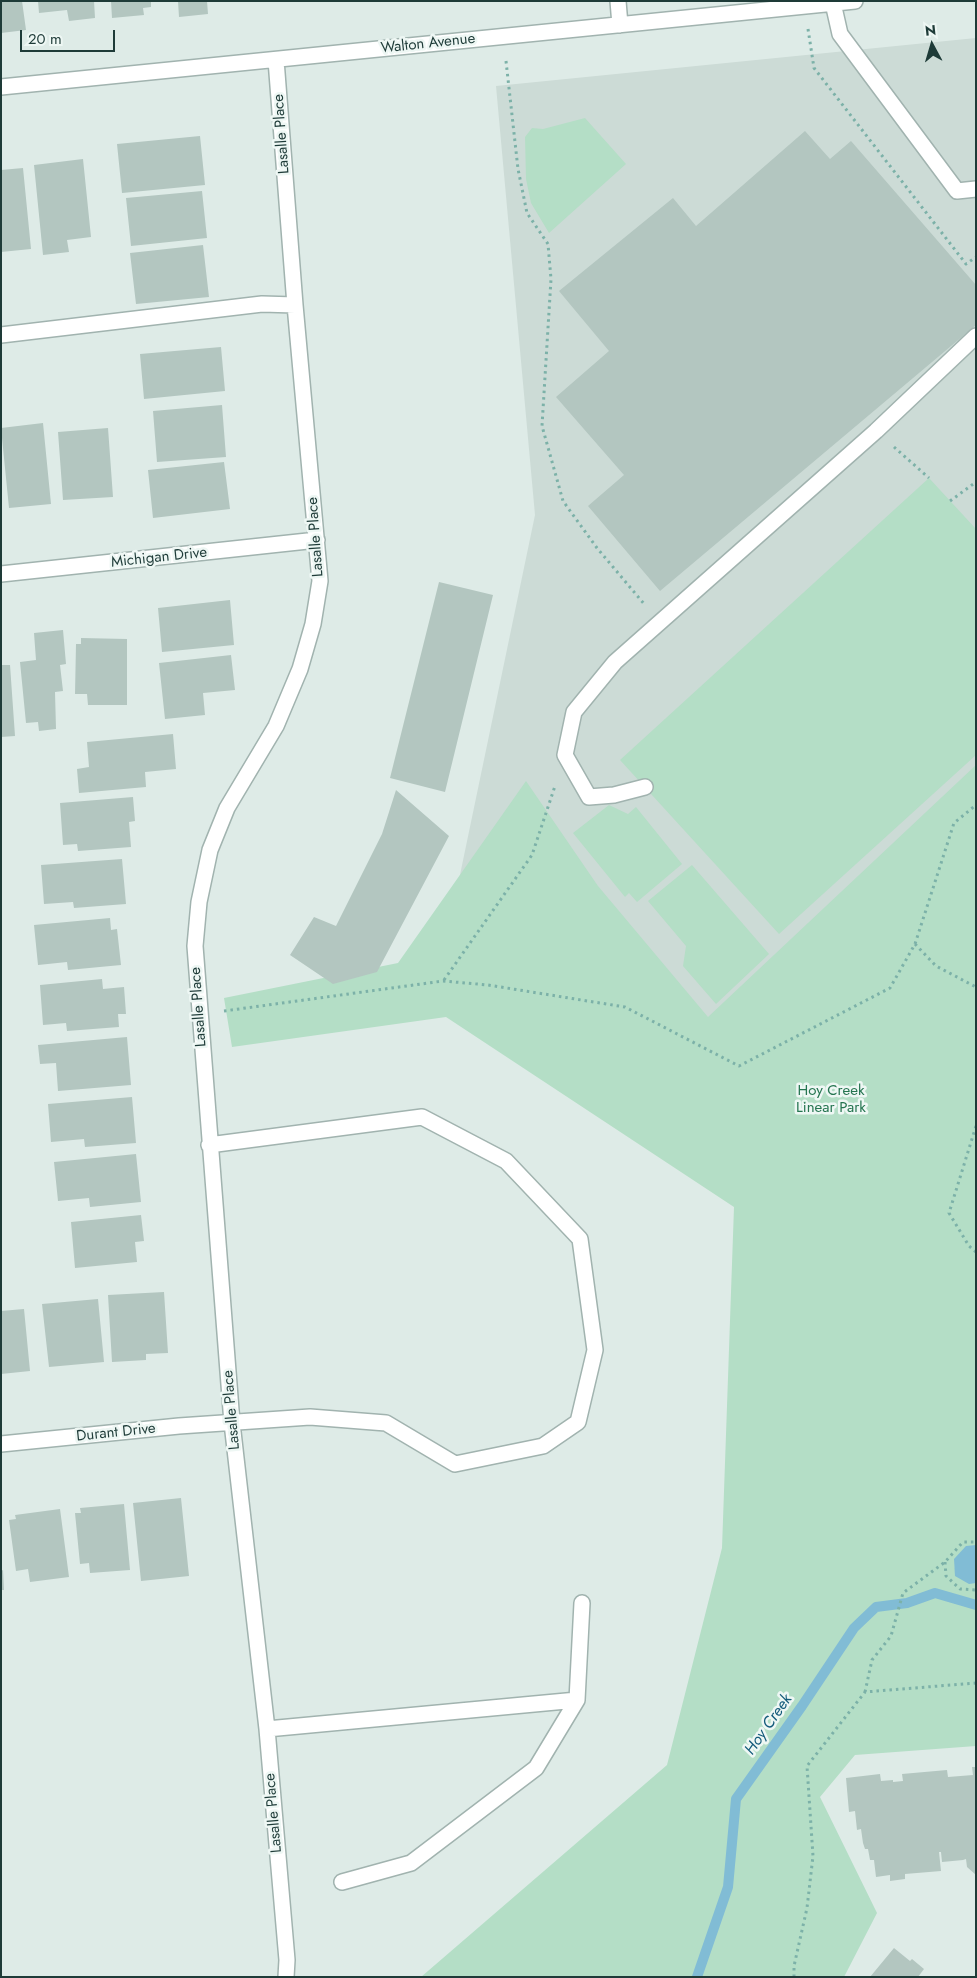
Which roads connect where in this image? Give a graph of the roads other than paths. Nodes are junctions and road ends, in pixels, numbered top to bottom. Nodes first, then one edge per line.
1 (618, 1) edge
2 (855, 1) edge
3 (833, 3) junction
4 (620, 25) junction
5 (276, 60) junction
6 (1, 87) edge
7 (976, 189) edge
8 (295, 305) junction
9 (1, 335) edge
10 (976, 336) edge
11 (317, 540) junction
12 (1, 574) edge
13 (645, 787) dead end
14 (209, 1145) junction
15 (232, 1423) junction
16 (1, 1444) edge
17 (582, 1603) dead end
18 (577, 1700) junction
19 (266, 1729) junction
20 (342, 1882) dead end
21 (286, 1977) edge

1 - 4 street
2 - 3 street, Walton Avenue
3 - 4 street, Walton Avenue
3 - 7 street
4 - 5 street, Walton Avenue
5 - 6 street, Walton Avenue
5 - 8 street, Lasalle Place
8 - 9 street
8 - 11 street, Lasalle Place
10 - 13 street
11 - 12 street, Michigan Drive
11 - 14 street, Lasalle Place
14 - 15 street, Lasalle Place
14 - 15 street, Durant Drive
15 - 16 street, Durant Drive
15 - 19 street, Lasalle Place
17 - 18 street
18 - 19 street
18 - 20 street
19 - 21 street, Lasalle Place

